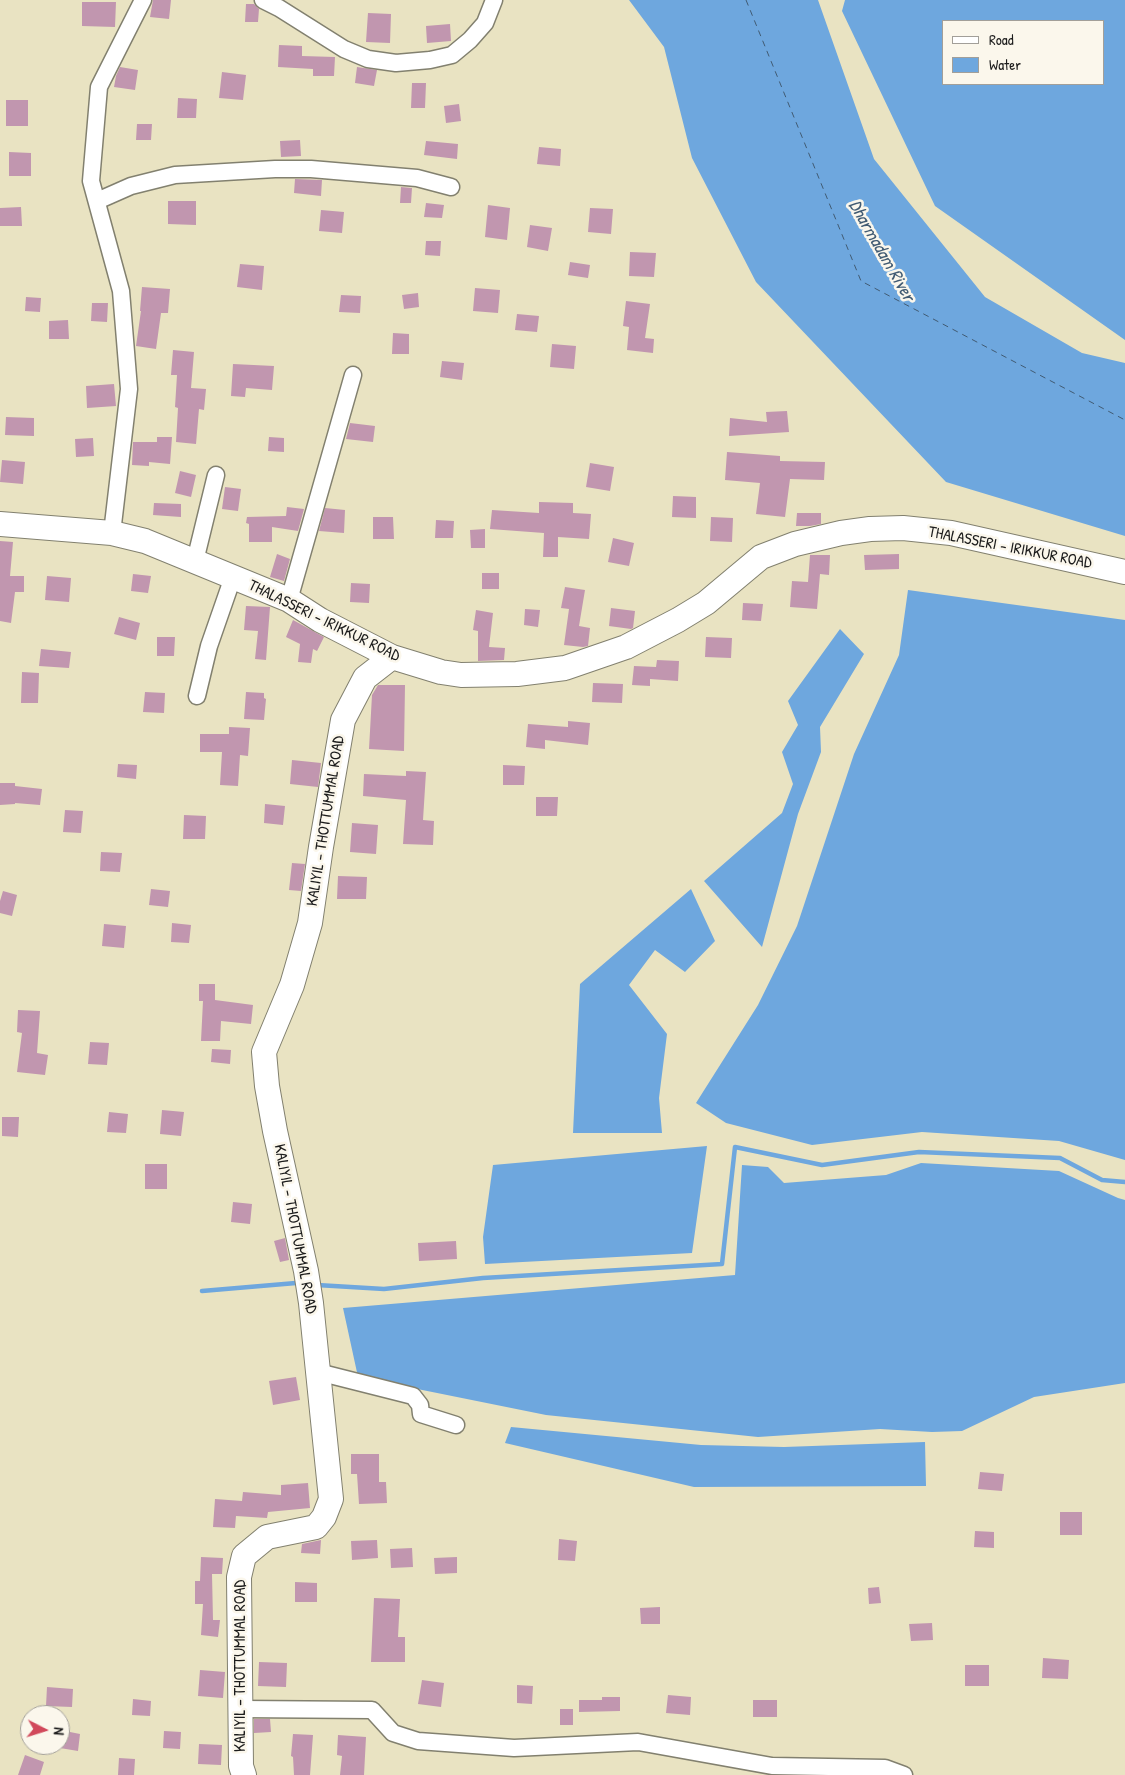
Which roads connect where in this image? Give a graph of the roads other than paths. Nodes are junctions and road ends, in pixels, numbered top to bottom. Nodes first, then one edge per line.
1 (142, 0) edge
2 (263, 0) edge
3 (494, 0) edge
4 (451, 187) dead end
5 (97, 201) junction
6 (353, 375) dead end
7 (216, 475) dead end
8 (0, 524) edge
9 (112, 533) junction
10 (195, 560) junction
11 (1125, 572) edge
12 (233, 577) junction
13 (289, 600) junction
14 (392, 656) junction
15 (197, 696) dead end
16 (318, 1372) junction
17 (456, 1425) dead end
18 (240, 1709) junction
19 (244, 1775) edge
20 (904, 1775) edge

1 - 5 street
2 - 3 street
4 - 5 street
5 - 9 street
6 - 13 street
7 - 10 street
8 - 9 main road, THALASSERI - IRIKKUR ROAD
9 - 10 main road, THALASSERI - IRIKKUR ROAD
10 - 12 main road, THALASSERI - IRIKKUR ROAD
11 - 14 main road, THALASSERI - IRIKKUR ROAD
12 - 13 main road, THALASSERI - IRIKKUR ROAD
12 - 15 street
13 - 14 main road, THALASSERI - IRIKKUR ROAD
14 - 16 main road, KALIYIL - THOTTUMMAL ROAD
16 - 17 street
16 - 18 main road, KALIYIL - THOTTUMMAL ROAD
18 - 19 main road, KALIYIL - THOTTUMMAL ROAD
18 - 20 street

